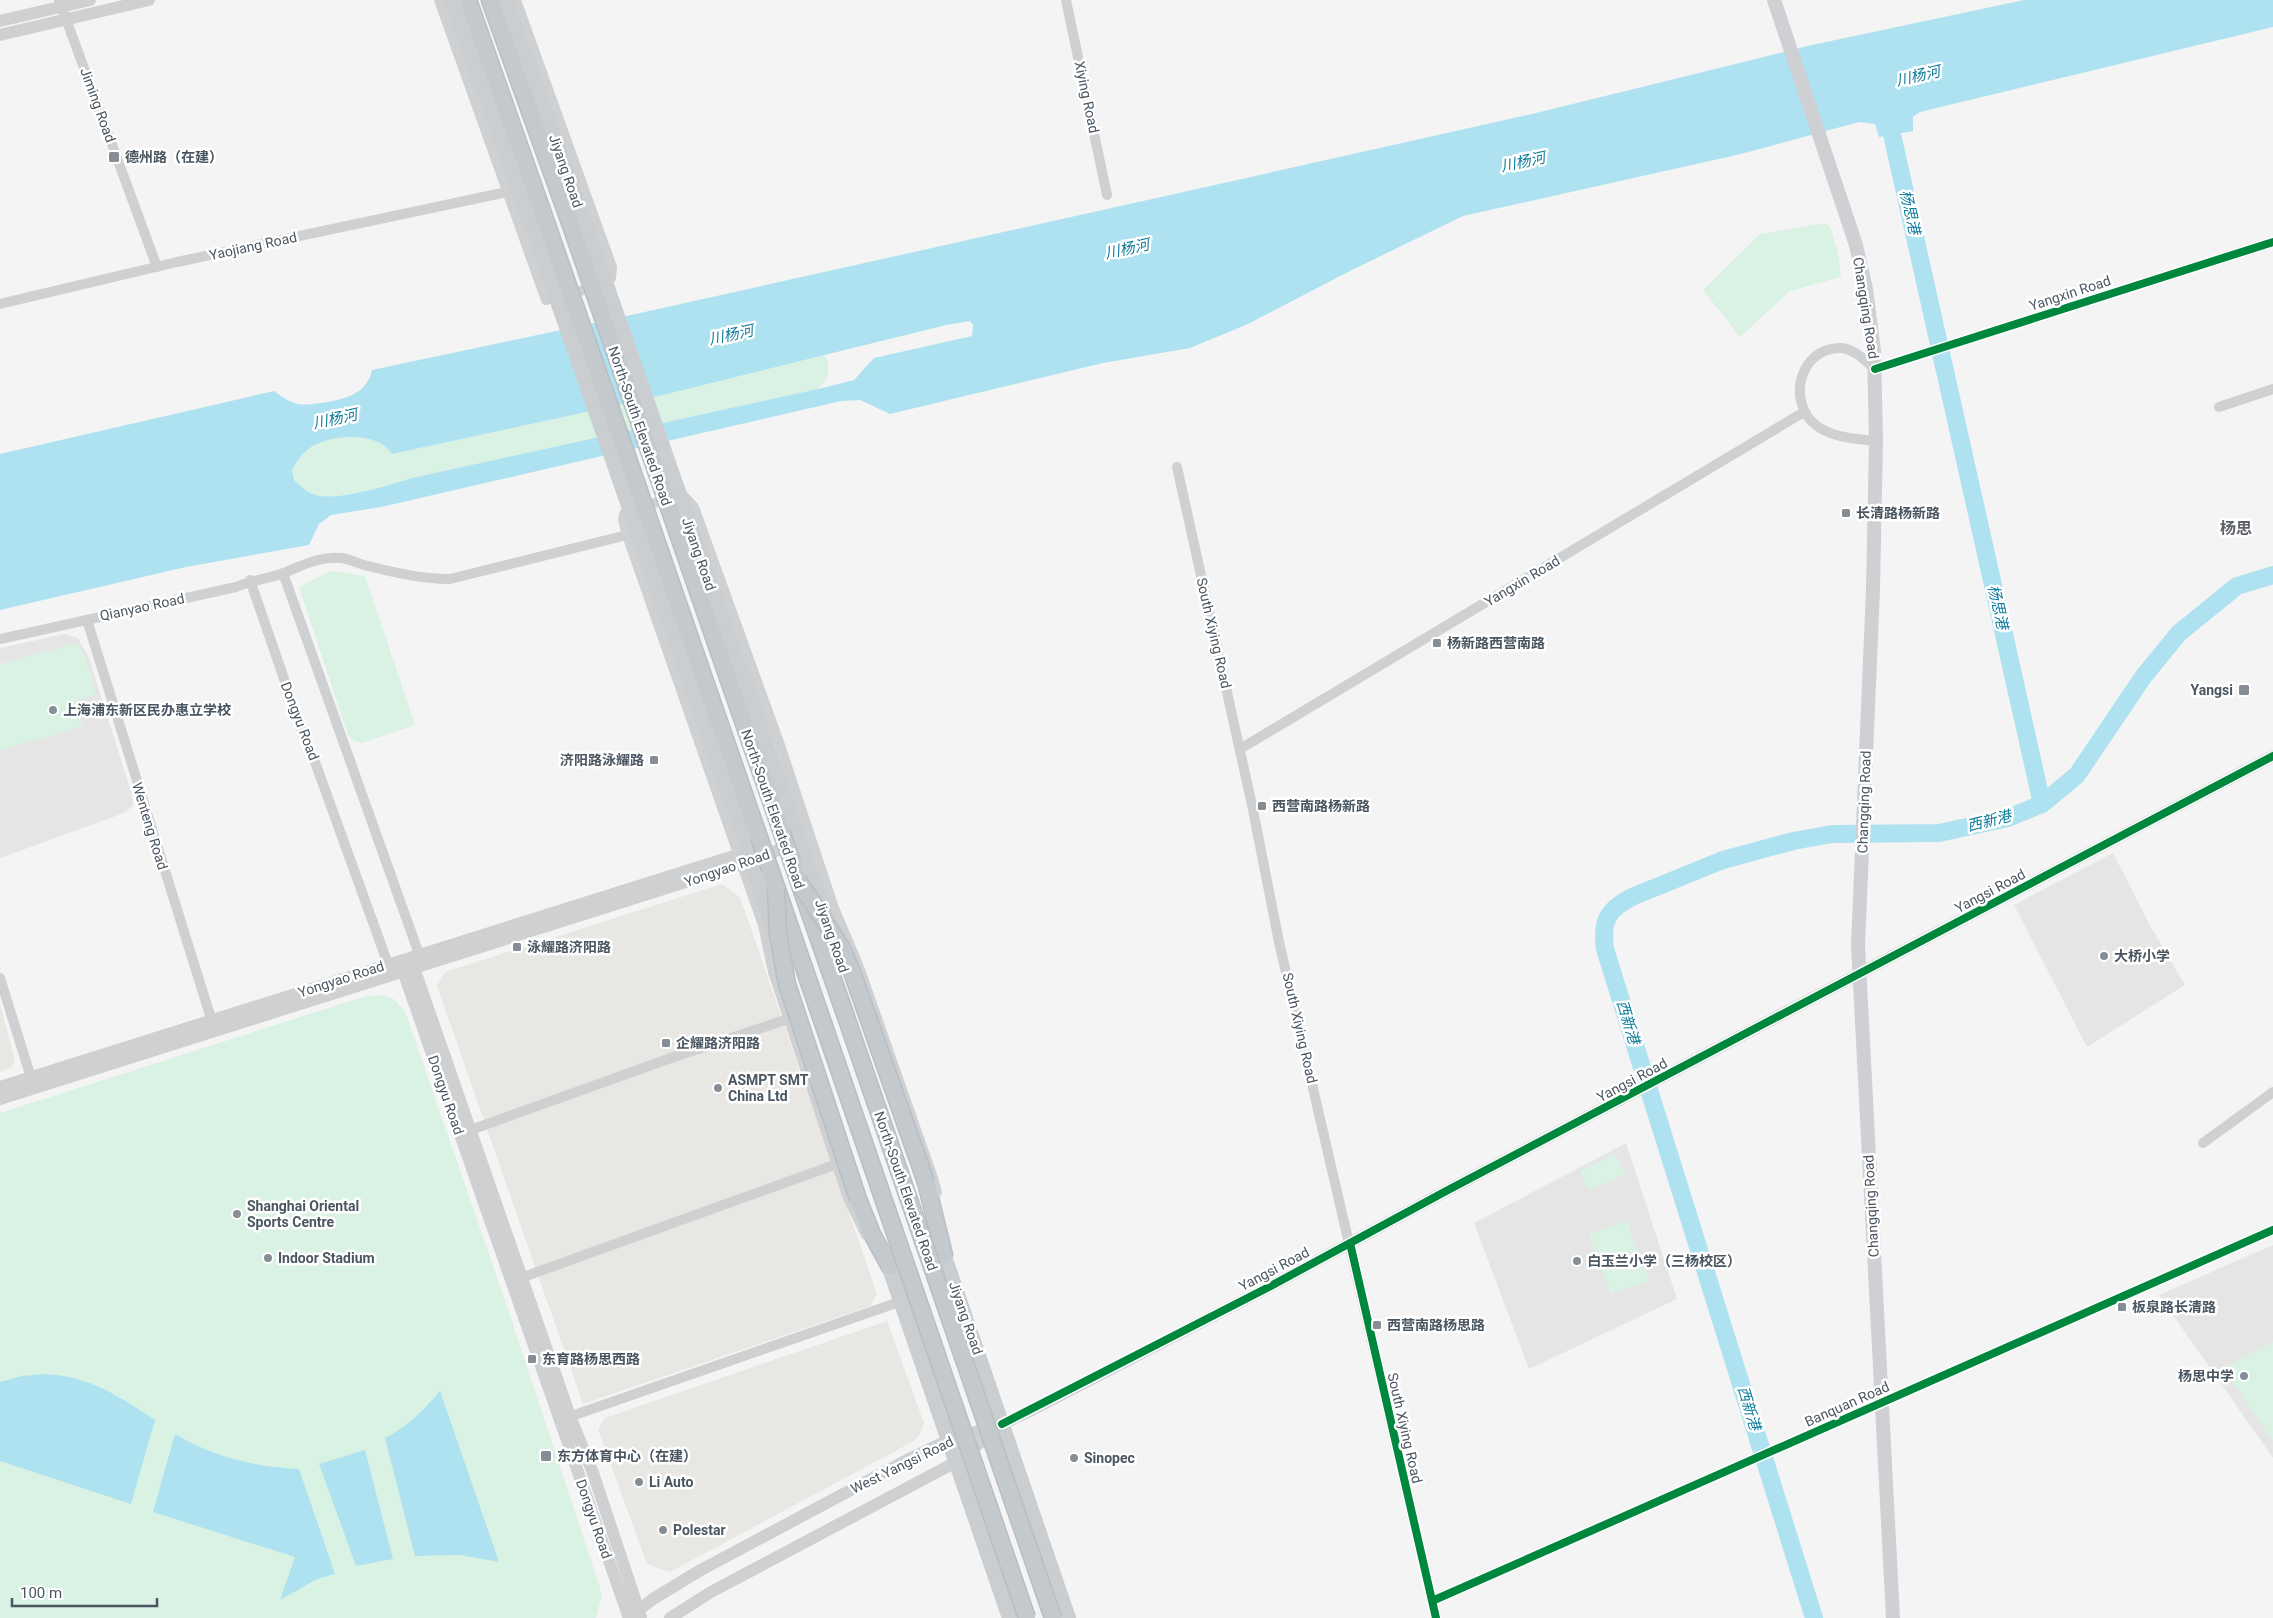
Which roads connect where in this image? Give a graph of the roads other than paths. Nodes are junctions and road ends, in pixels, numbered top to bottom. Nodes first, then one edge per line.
1 (90, 0) edge
2 (149, 0) edge
3 (439, 0) edge
4 (452, 0) edge
5 (468, 0) edge
6 (490, 0) edge
7 (505, 0) edge
8 (516, 0) edge
9 (1066, 0) edge
10 (1774, 0) edge
11 (60, 4) edge
12 (66, 20) junction
13 (0, 21) edge
14 (0, 35) edge
15 (507, 192) junction
16 (1108, 195) dead end
17 (2273, 242) edge
18 (158, 267) junction
19 (0, 304) edge
20 (1875, 369) junction
21 (2273, 389) edge
22 (2219, 407) dead end
23 (1804, 412) junction
24 (1876, 441) junction
25 (1177, 467) dead end
26 (627, 535) junction
27 (283, 573) junction
28 (250, 580) junction
29 (87, 620) junction
30 (0, 639) edge
31 (1240, 749) junction
32 (2273, 756) edge
33 (799, 841) junction
34 (745, 853) junction
35 (798, 880) junction
36 (776, 889) junction
37 (419, 954) junction
38 (388, 964) junction
39 (408, 969) junction
40 (1859, 974) junction
41 (0, 978) edge
42 (788, 1018) junction
43 (213, 1026) junction
44 (33, 1083) junction
45 (0, 1087) edge
46 (2273, 1092) edge
47 (0, 1099) edge
48 (465, 1132) junction
49 (2203, 1143) dead end
50 (837, 1164) junction
51 (2273, 1230) edge
52 (1350, 1243) junction
53 (944, 1255) junction
54 (890, 1268) junction
55 (517, 1280) junction
56 (902, 1301) junction
57 (1881, 1402) junction
58 (565, 1418) junction
59 (1002, 1424) junction
60 (949, 1440) junction
61 (956, 1462) junction
62 (1432, 1601) junction
63 (633, 1616) edge
64 (670, 1618) edge
65 (1010, 1618) edge
66 (1027, 1618) edge
67 (1053, 1618) edge
68 (1068, 1618) edge
69 (1436, 1618) edge
70 (1893, 1618) edge

1 - 11 street
2 - 12 street
3 - 15 street
4 - 34 main road, bridge
5 - 36 highway, North-South Elevated Road, bridge
6 - 35 highway, North-South Elevated Road, bridge
7 - 33 main road, Jiyang Road, bridge
8 - 15 street
9 - 16 street, Xiying Road
10 - 20 main road, Changqing Road
11 - 12 street, Jiming Road
11 - 13 street
12 - 14 street
12 - 18 street, Jiming Road
15 - 18 street, Yaojiang Road
17 - 20 street, Yangxin Road
18 - 19 street, Yaojiang Road
20 - 23 street
20 - 24 main road, Changqing Road
21 - 22 street
23 - 24 street
23 - 31 street, Yangxin Road
24 - 40 main road, Changqing Road
25 - 31 street, South Xiying Road
26 - 27 street, Qianyao Road
26 - 34 street
26 - 53 street
27 - 28 street, Qianyao Road
27 - 37 street
28 - 29 street, Qianyao Road
28 - 38 street, Dongyu Road
29 - 30 street, Qianyao Road
29 - 43 street, Wenteng Road
31 - 52 street, South Xiying Road
32 - 40 street, Yangsi Road
33 - 34 street, Yongyao Road
33 - 53 main road, Jiyang Road
34 - 37 street, Yongyao Road
34 - 39 street, Yongyao Road
34 - 42 street
34 - 54 main road
35 - 53 highway, bridge
35 - 67 highway, North-South Elevated Road, bridge
36 - 54 highway, bridge
36 - 66 highway, North-South Elevated Road, bridge
37 - 38 street, Yongyao Road
37 - 39 street
38 - 39 street
38 - 43 street, Yongyao Road
39 - 43 street, Yongyao Road
39 - 48 street, Dongyu Road
40 - 52 street, Yangsi Road
40 - 57 main road, Changqing Road
41 - 44 street
42 - 48 street
42 - 50 street
43 - 44 street, Yongyao Road
44 - 45 street, Yongyao Road
44 - 47 street, Yongyao Road
46 - 49 street
48 - 55 street, Dongyu Road
50 - 54 street
50 - 55 street
51 - 57 street, Banquan Road
52 - 59 street, Yangsi Road
52 - 62 street, South Xiying Road
53 - 59 main road, Jiyang Road
54 - 56 main road
55 - 58 street, Dongyu Road
56 - 58 street
56 - 60 main road
57 - 62 street, Banquan Road
57 - 70 main road, Changqing Road
58 - 63 street, Dongyu Road
59 - 60 street, West Yangsi Road
59 - 61 street, West Yangsi Road
59 - 68 main road, Jiyang Road
60 - 61 main road
60 - 63 street, West Yangsi Road
61 - 64 street, West Yangsi Road
61 - 65 main road
62 - 69 street, South Xiying Road

